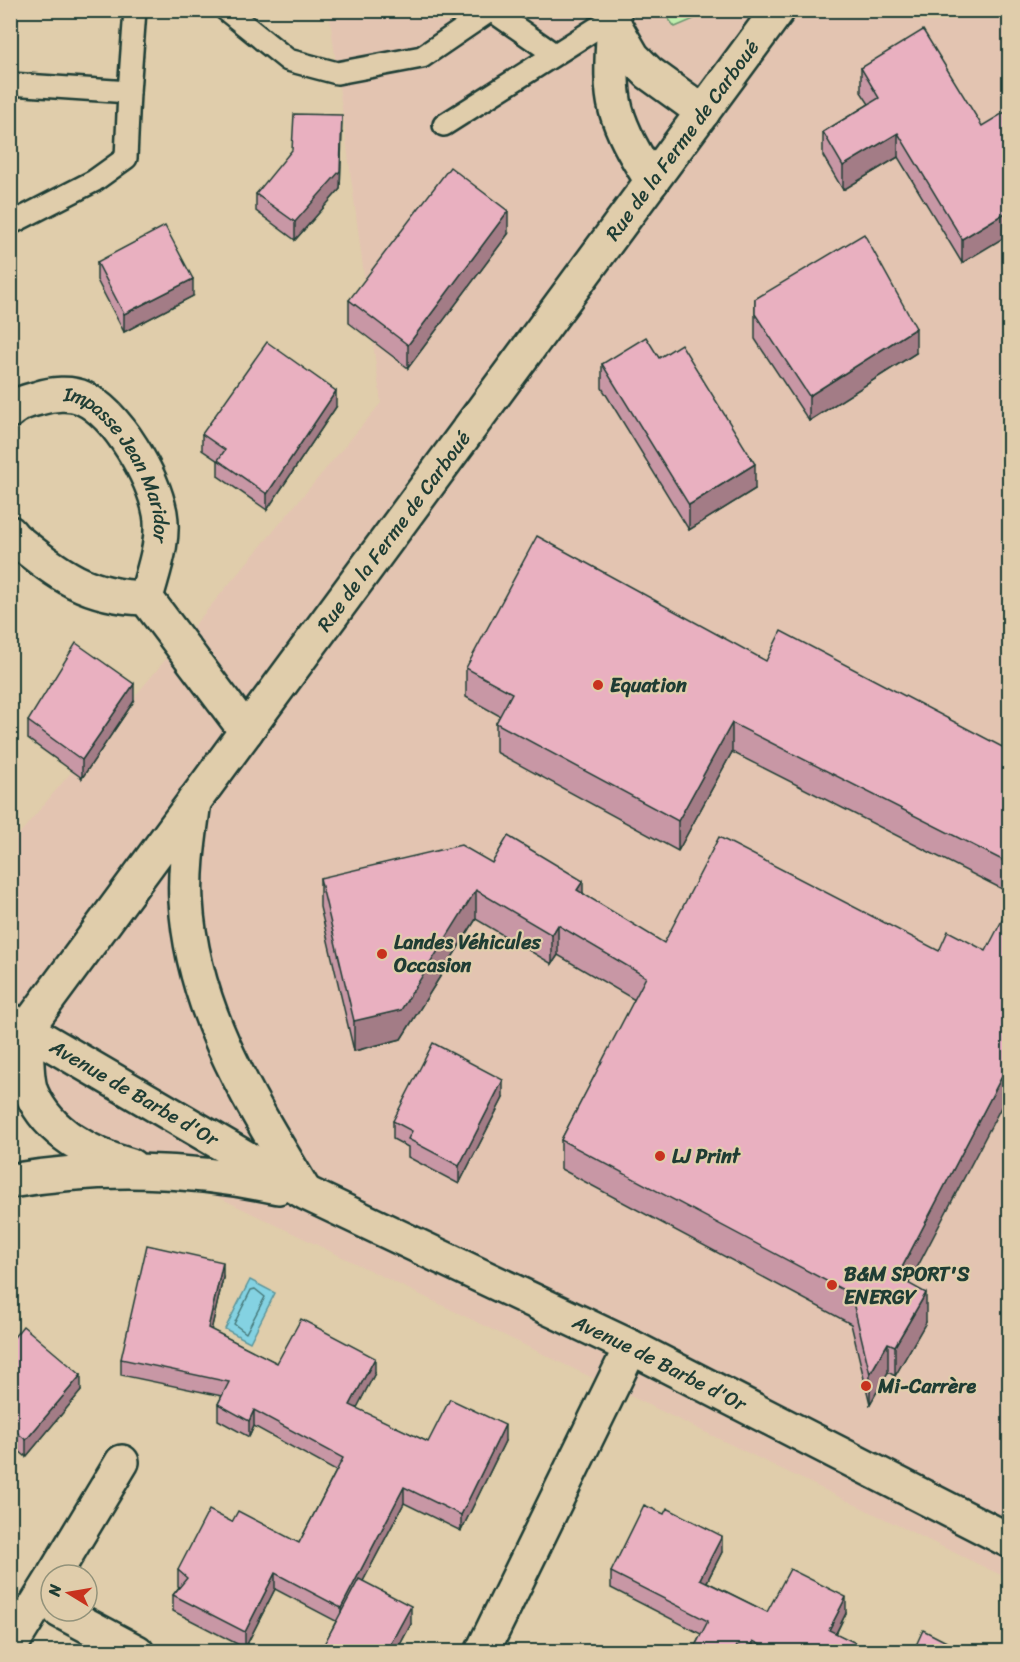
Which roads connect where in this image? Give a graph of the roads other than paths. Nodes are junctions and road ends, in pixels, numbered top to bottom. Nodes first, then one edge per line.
1 (135, 10) edge
2 (226, 10) edge
3 (491, 10) edge
4 (778, 10) edge
5 (614, 18) edge
6 (555, 54) junction
7 (10, 84) edge
8 (129, 92) junction
9 (703, 112) junction
10 (444, 125) dead end
11 (652, 181) junction
12 (10, 224) edge
13 (10, 411) edge
14 (10, 532) edge
15 (146, 598) junction
16 (246, 731) junction
17 (194, 801) junction
18 (16, 1033) edge
19 (153, 1173) junction
20 (10, 1181) edge
21 (306, 1193) junction
22 (631, 1347) junction
23 (122, 1462) dead end
24 (1010, 1541) edge
25 (68, 1563) edge
26 (39, 1610) edge
27 (93, 1623) edge
28 (10, 1647) edge
29 (137, 1652) edge
30 (482, 1652) edge

1 - 8 lane
2 - 3 lane
3 - 6 lane
4 - 9 street, Rue de la Ferme de Carboué
5 - 6 lane
5 - 9 street
5 - 11 street
6 - 10 lane
7 - 8 lane
8 - 12 lane
9 - 11 street, Rue de la Ferme de Carboué
11 - 16 street, Rue de la Ferme de Carboué
13 - 15 street, Impasse Jean Maridor
14 - 15 street
15 - 16 street
16 - 17 street, Rue de la Ferme de Carboué
17 - 18 street, Rue de la Ferme de Carboué
17 - 21 street
18 - 19 street, Avenue de Barbe d'Or
18 - 21 street, Avenue de Barbe d'Or
19 - 20 street, Avenue de Barbe d'Or
19 - 21 street, Avenue de Barbe d'Or
21 - 22 street, Avenue de Barbe d'Or
22 - 24 street, Avenue de Barbe d'Or
22 - 30 street
23 - 25 street
26 - 28 street
27 - 29 street

